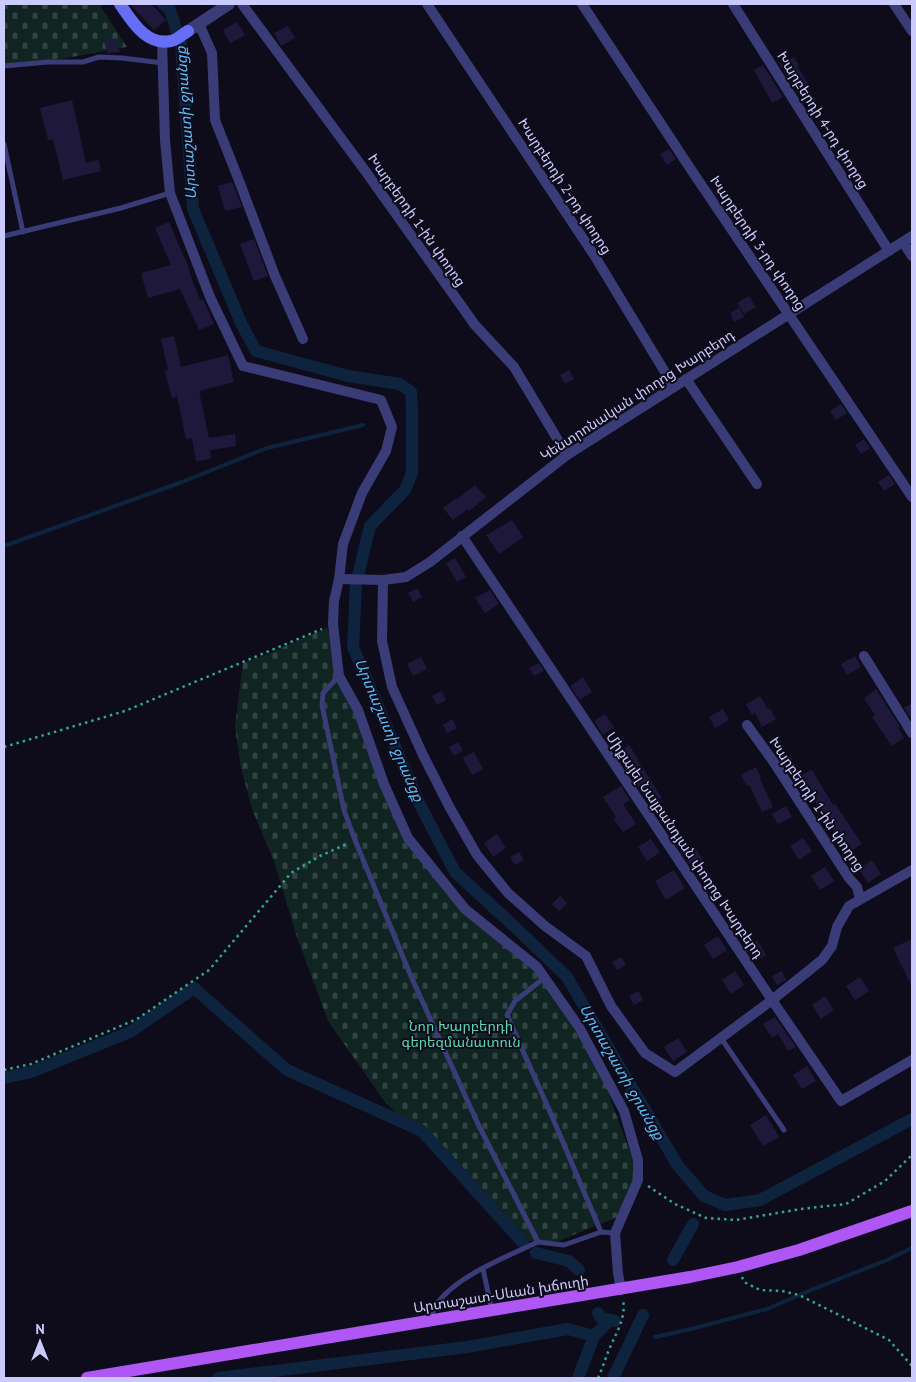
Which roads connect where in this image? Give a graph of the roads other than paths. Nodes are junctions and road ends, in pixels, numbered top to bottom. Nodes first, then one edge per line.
1 (120, 4) edge
2 (229, 4) edge
3 (242, 4) edge
4 (427, 4) edge
5 (582, 4) edge
6 (733, 4) edge
7 (894, 4) edge
8 (199, 24) junction
9 (188, 31) joint
10 (912, 31) edge
11 (167, 41) junction
12 (163, 63) junction
13 (4, 66) edge
14 (4, 144) edge
15 (170, 193) junction
16 (23, 232) junction
17 (4, 236) edge
18 (912, 236) edge
19 (903, 242) junction
20 (889, 251) junction
21 (912, 256) edge
22 (789, 314) junction
23 (303, 339) dead end
24 (686, 379) junction
25 (674, 387) junction
26 (566, 455) junction
27 (757, 484) dead end
28 (912, 497) edge
29 (462, 536) junction
30 (340, 579) junction
31 (383, 580) junction
32 (864, 656) dead end
33 (339, 676) junction
34 (747, 725) dead end
35 (912, 733) edge
36 (912, 870) edge
37 (860, 898) junction
38 (544, 978) junction
39 (772, 1000) junction
40 (721, 1038) junction
41 (912, 1060) edge
42 (784, 1130) dead end
43 (912, 1211) edge
44 (601, 1232) junction
45 (615, 1233) junction
46 (538, 1242) junction
47 (483, 1268) junction
48 (621, 1290) junction
49 (492, 1311) junction
50 (428, 1321) junction
51 (88, 1378) edge

1 - 11 main road
2 - 8 street
3 - 26 street, Խարբերդի 1-ին փողոց
4 - 25 street, Խարբերդի 2-րդ փողոց
5 - 22 street, Խարբերդի 3-րդ փողոց
6 - 20 street, Խարբերդի 4-րդ փողոց
7 - 10 street
8 - 9 street
8 - 23 street
9 - 11 main road
11 - 12 street
12 - 13 lane
12 - 15 street
14 - 16 lane
15 - 16 lane
15 - 30 street
16 - 17 lane
18 - 19 street, Կենտրոնական փողոց Խարբերդ
19 - 20 street, Կենտրոնական փողոց Խարբերդ
19 - 21 street
20 - 22 street, Կենտրոնական փողոց Խարբերդ
22 - 24 street, Կենտրոնական փողոց Խարբերդ
22 - 28 street, Խարբերդի 3-րդ փողոց
24 - 25 street, Կենտրոնական փողոց Խարբերդ
24 - 27 street
25 - 26 street, Կենտրոնական փողոց Խարբերդ
26 - 29 street, Կենտրոնական փողոց Խարբերդ
29 - 31 street, Կենտրոնական փողոց Խարբերդ
29 - 39 street, Միքայել Նալբանդյան փողոց Խարբերդ
30 - 31 street, Կենտրոնական փողոց Խարբերդ
30 - 33 street
31 - 40 street
32 - 35 street
33 - 38 street
33 - 46 lane
34 - 37 street, Խարբերդի 1-ին փողոց
36 - 37 street
37 - 39 street
38 - 44 lane
38 - 45 street
39 - 40 street
39 - 41 street, Միքայել Նալբանդյան փողոց Խարբերդ
40 - 42 lane
43 - 48 main road, Արտաշատ-Սևան խճուղի
44 - 45 lane
44 - 46 lane
45 - 48 street
46 - 47 lane
47 - 49 lane
47 - 50 lane
48 - 49 main road, Արտաշատ-Սևան խճուղի
49 - 50 main road, Արտաշատ-Սևան խճուղի
50 - 51 main road, Արտաշատ-Սևան խճուղի

